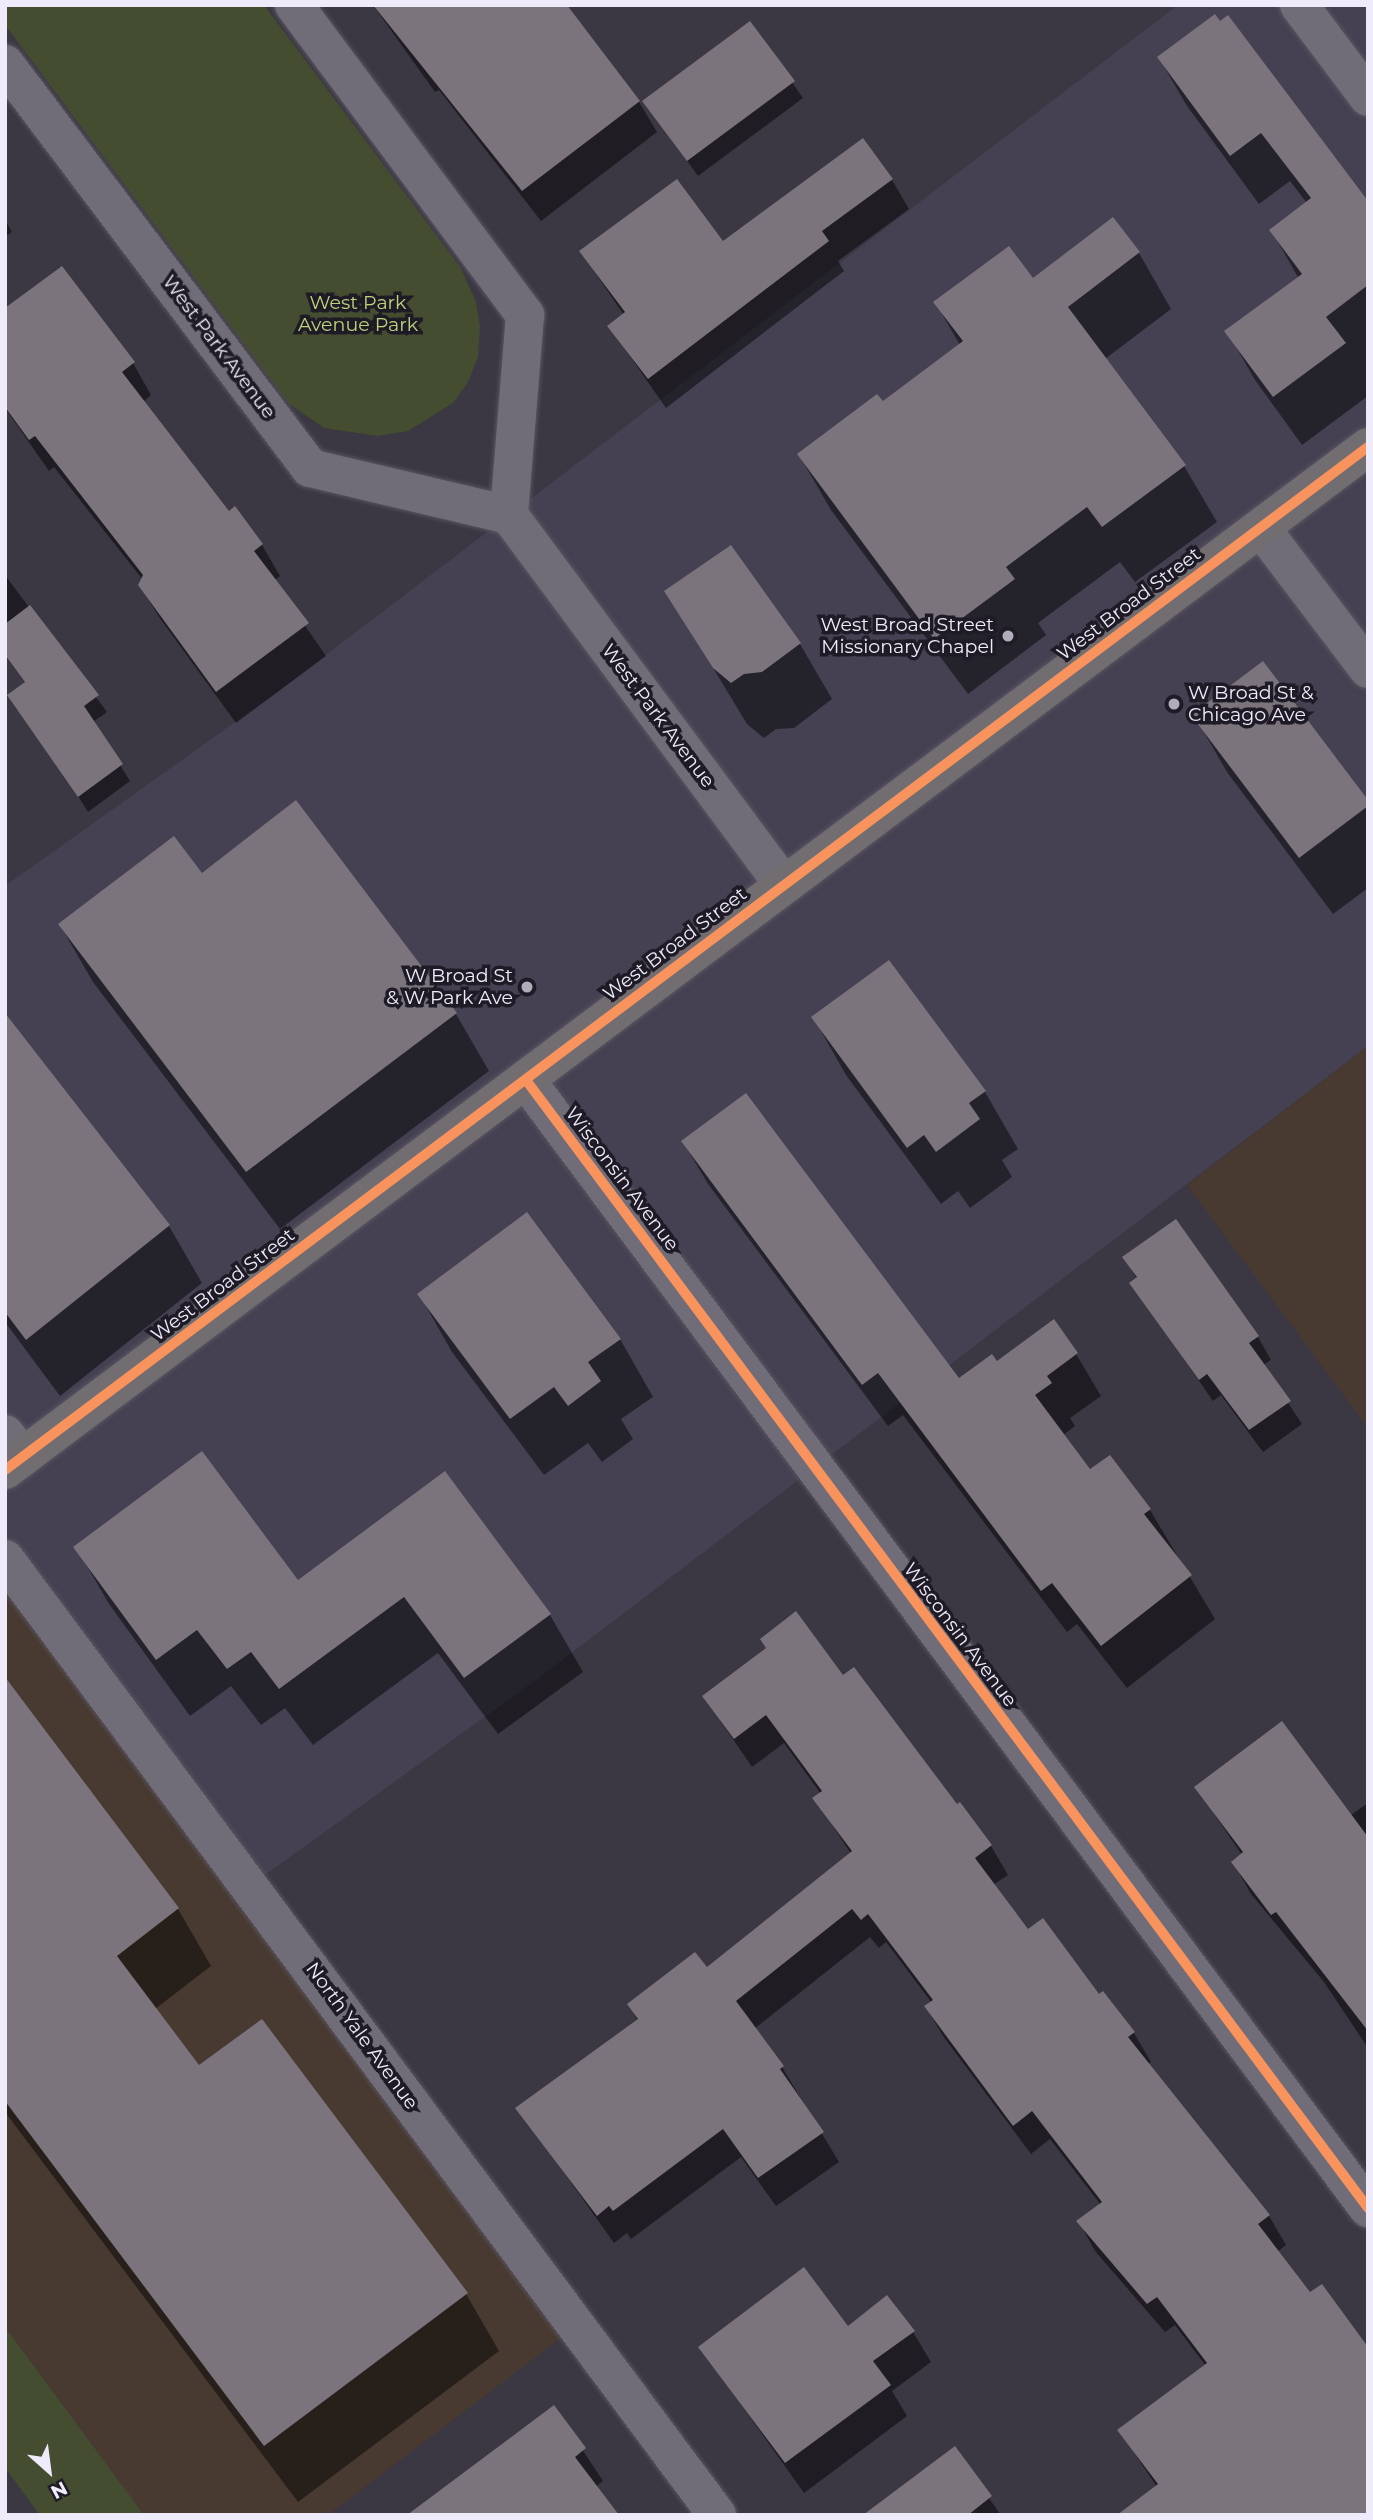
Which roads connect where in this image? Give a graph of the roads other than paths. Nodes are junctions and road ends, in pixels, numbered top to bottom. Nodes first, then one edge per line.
1 (294, 5) edge
2 (1298, 5) edge
3 (5, 64) edge
4 (1368, 97) edge
5 (1368, 447) edge
6 (509, 515) junction
7 (1261, 528) junction
8 (1368, 669) edge
9 (783, 884) junction
10 (526, 1080) junction
11 (11, 1454) edge
12 (5, 1559) edge
13 (1368, 2208) edge
14 (717, 2515) edge

1 - 6 street
2 - 4 street
3 - 6 street, West Park Avenue
5 - 7 main road, West Broad Street
6 - 9 street, West Park Avenue
7 - 8 street
7 - 9 main road, West Broad Street
9 - 10 main road, West Broad Street
10 - 11 main road, West Broad Street
10 - 13 street, Wisconsin Avenue
12 - 14 street, North Yale Avenue

